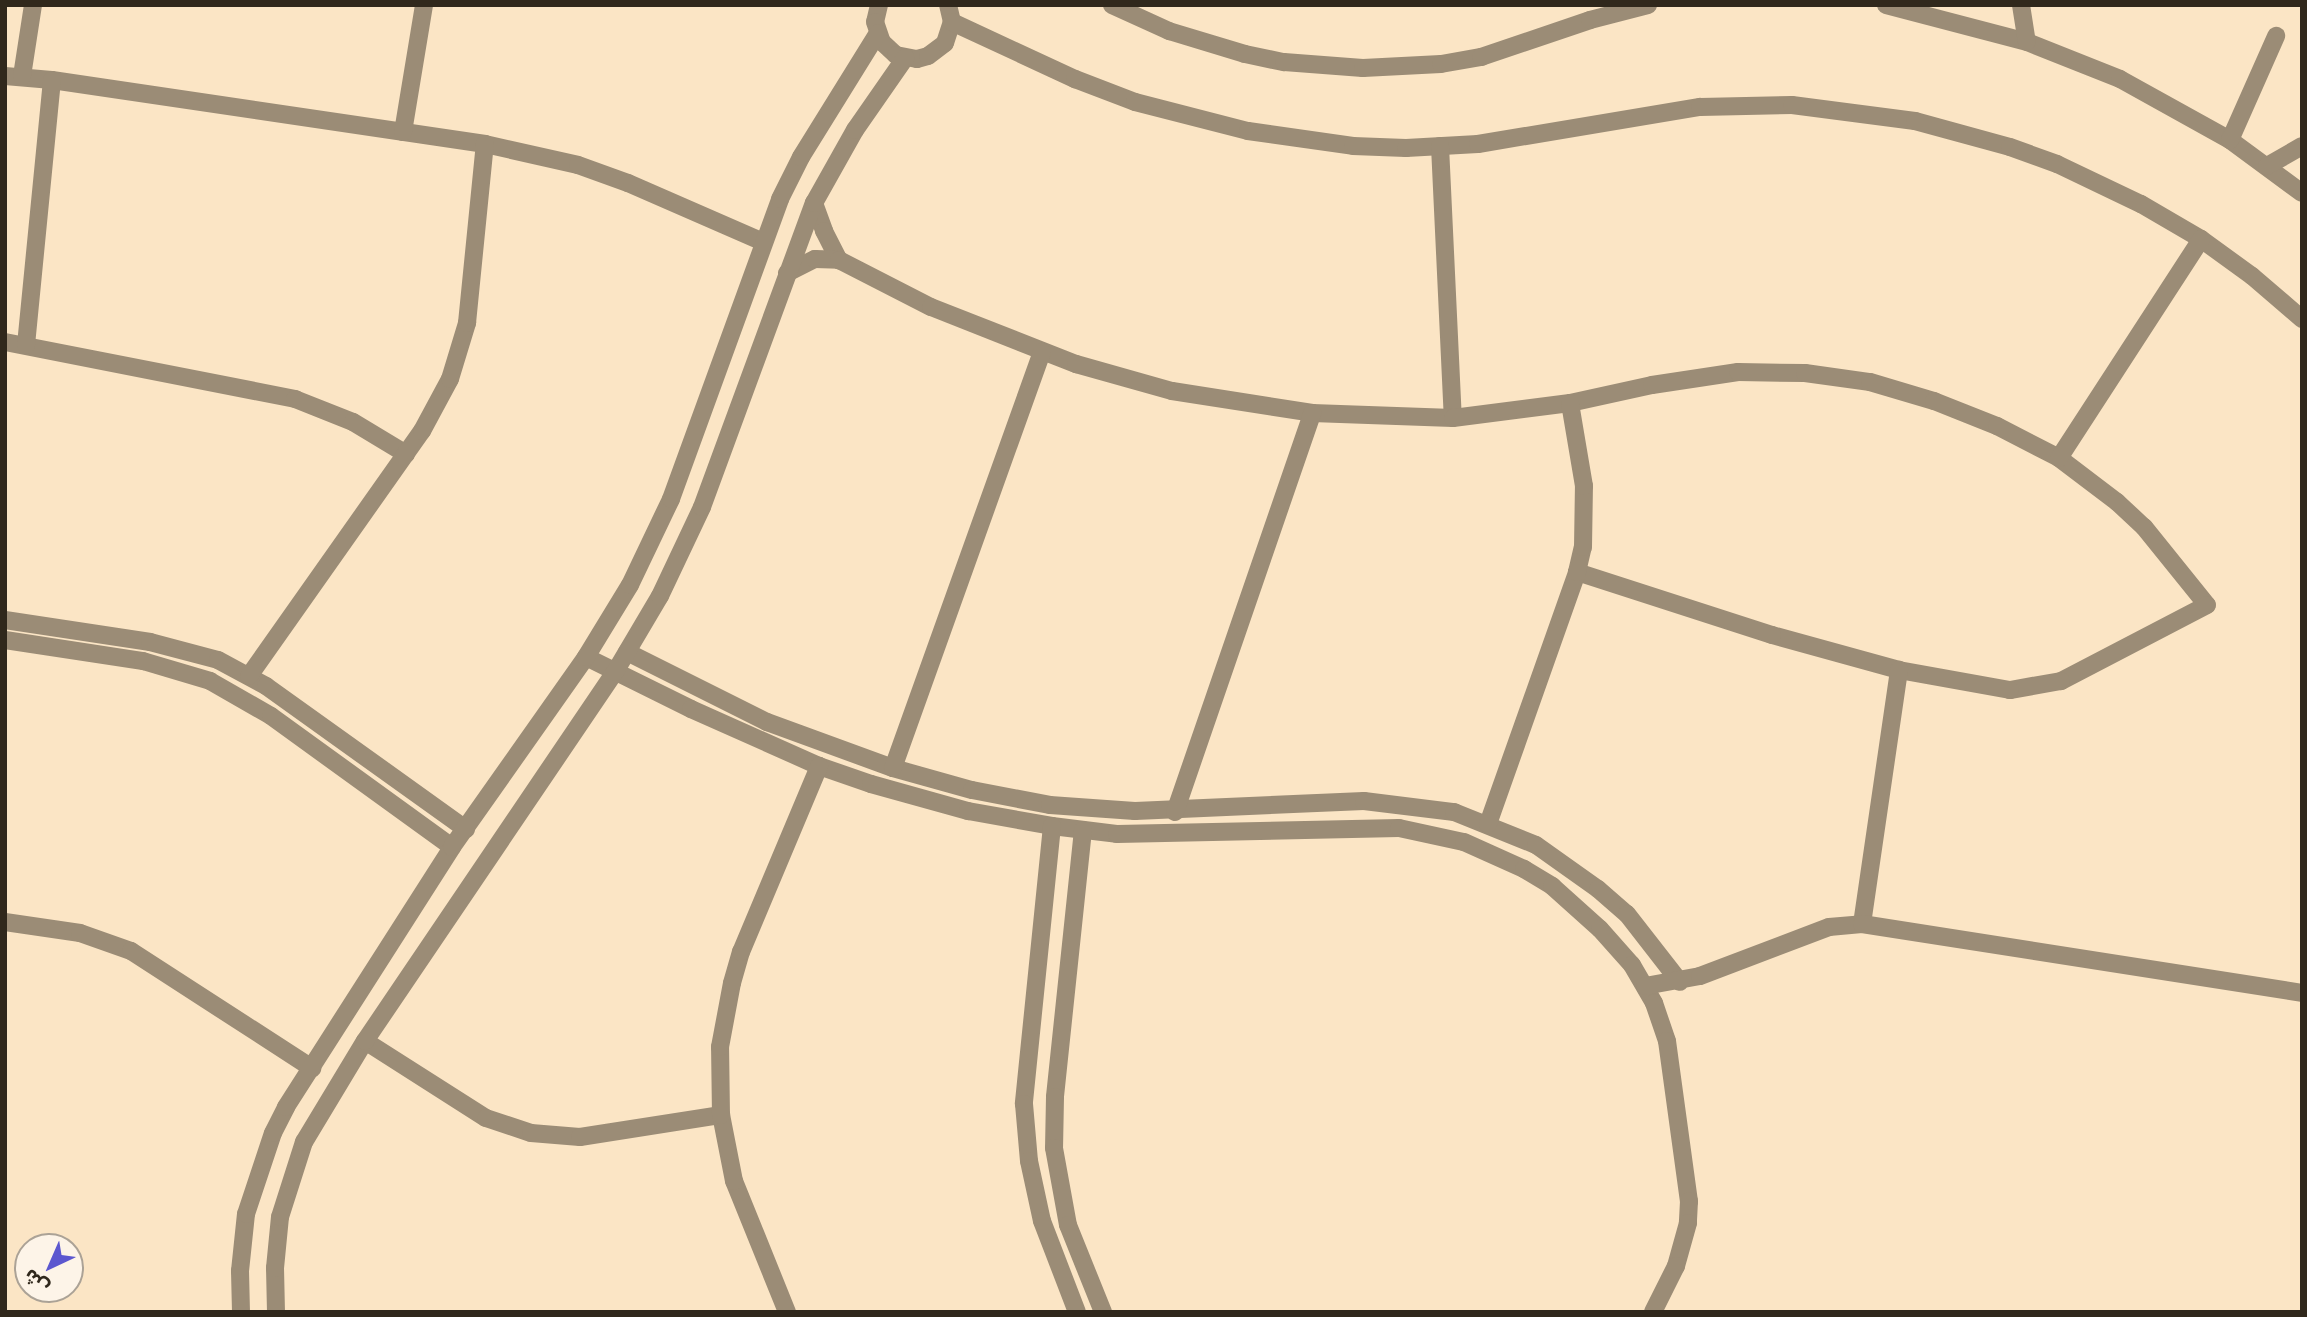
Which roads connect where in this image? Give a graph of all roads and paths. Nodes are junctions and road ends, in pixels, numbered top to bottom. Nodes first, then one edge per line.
1 (33, 5) edge
2 (424, 5) edge
3 (879, 5) edge
4 (1112, 5) edge
5 (1648, 5) edge
6 (1886, 5) edge
7 (2021, 5) edge
8 (950, 13) edge
9 (877, 33) junction
10 (2276, 36) dead end
11 (2026, 42) junction
12 (905, 58) junction
13 (14, 76) edge
14 (52, 80) junction
15 (403, 132) junction
16 (2230, 140) junction
17 (485, 144) junction
18 (1440, 146) junction
19 (2302, 146) edge
20 (2267, 166) junction
21 (2302, 193) edge
22 (814, 203) junction
23 (2201, 239) junction
24 (763, 242) junction
25 (839, 260) junction
26 (787, 273) junction
27 (2302, 319) edge
28 (5, 342) edge
29 (26, 345) junction
30 (1042, 352) junction
31 (1570, 403) junction
32 (1312, 413) junction
33 (1453, 418) junction
34 (406, 454) junction
35 (2059, 458) junction
36 (1577, 572) junction
37 (5, 620) edge
38 (5, 640) edge
39 (627, 652) junction
40 (586, 657) junction
41 (1899, 670) junction
42 (615, 672) junction
43 (249, 676) junction
44 (819, 766) junction
45 (893, 768) junction
46 (1175, 812) junction
47 (1488, 824) junction
48 (1052, 826) junction
49 (466, 828) junction
50 (1083, 830) junction
51 (452, 847) junction
52 (5, 922) edge
53 (1862, 924) junction
54 (1680, 982) junction
55 (1645, 986) junction
56 (2302, 993) edge
57 (365, 1041) junction
58 (312, 1068) junction
59 (721, 1115) junction
60 (241, 1312) edge
61 (276, 1312) edge
62 (787, 1312) edge
63 (1077, 1312) edge
64 (1103, 1312) edge
65 (1653, 1312) edge

1 - 13 street
2 - 15 street
3 - 9 street
4 - 5 street
6 - 11 street
7 - 11 street
8 - 12 street
8 - 18 street
9 - 12 street
9 - 24 street
10 - 16 street
11 - 16 street
12 - 22 street
13 - 14 street
14 - 15 street
14 - 29 street
15 - 17 street
16 - 20 street
17 - 24 street
17 - 34 street
18 - 23 street
18 - 33 street
19 - 20 street
20 - 21 street
22 - 25 street
22 - 26 street
23 - 27 street
23 - 35 street
24 - 40 street
25 - 26 street
25 - 30 street
26 - 39 street
28 - 29 street
29 - 34 street
30 - 32 street
30 - 45 street
31 - 33 street
31 - 35 street
31 - 36 street
32 - 33 street
32 - 46 street
34 - 43 street
35 - 41 street
36 - 41 street
36 - 47 street
37 - 43 street
38 - 51 street
39 - 42 street
39 - 45 street
40 - 42 street
40 - 49 street
41 - 53 street
42 - 44 street
42 - 57 street
43 - 49 street
44 - 48 street
44 - 59 street
45 - 46 street
46 - 47 street
47 - 54 street
48 - 50 street
48 - 63 street
49 - 51 street
50 - 55 street
50 - 64 street
51 - 58 street
52 - 58 street
53 - 54 street
53 - 56 street
54 - 55 street
55 - 65 street
57 - 59 street
57 - 61 street
58 - 60 street
59 - 62 street

